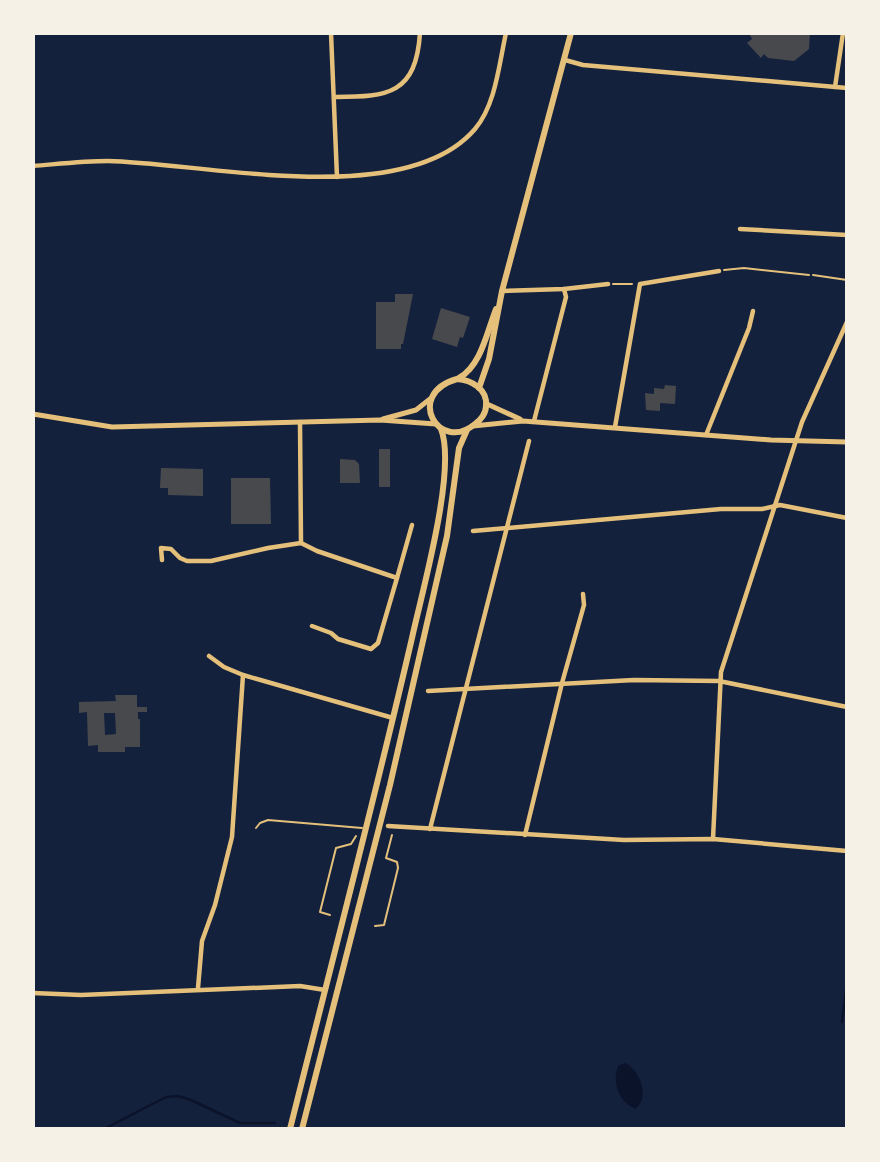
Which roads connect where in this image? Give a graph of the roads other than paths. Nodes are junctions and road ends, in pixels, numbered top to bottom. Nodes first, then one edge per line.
1 (331, 33) edge
2 (420, 33) edge
3 (506, 33) edge
4 (571, 33) edge
5 (843, 33) edge
6 (565, 60) junction
7 (835, 87) junction
8 (847, 88) edge
9 (336, 97) junction
10 (33, 166) edge
11 (337, 177) junction
12 (740, 229) dead end
13 (847, 235) edge
14 (719, 271) road end
15 (813, 275) road end
16 (847, 280) edge
17 (608, 284) road end
18 (564, 289) junction
19 (502, 291) junction
20 (753, 312) dead end
21 (847, 322) edge
22 (457, 379) junction
23 (480, 388) junction
24 (430, 399) junction
25 (487, 404) junction
26 (33, 414) edge
27 (380, 420) junction
28 (300, 421) junction
29 (523, 421) junction
30 (534, 421) junction
31 (438, 426) junction
32 (615, 427) junction
33 (470, 428) junction
34 (706, 435) junction
35 (529, 441) dead end
36 (796, 442) junction
37 (847, 442) edge
38 (775, 506) junction
39 (847, 518) edge
40 (412, 525) dead end
41 (506, 529) junction
42 (472, 531) dead end
43 (301, 543) junction
44 (162, 560) dead end
45 (397, 578) junction
46 (583, 594) dead end
47 (312, 626) dead end
48 (209, 656) dead end
49 (243, 675) junction
50 (719, 681) junction
51 (562, 683) junction
52 (466, 690) junction
53 (428, 691) dead end
54 (847, 707) edge
55 (393, 718) junction
56 (391, 827) road end
57 (256, 828) dead end
58 (362, 828) road end
59 (430, 829) junction
60 (524, 835) junction
61 (713, 839) junction
62 (847, 851) edge
63 (198, 988) junction
64 (325, 990) junction
65 (33, 993) edge
66 (290, 1129) edge
67 (302, 1129) edge

1 - 9 street
2 - 9 street
3 - 11 street
4 - 6 main road
5 - 7 street
6 - 7 street
6 - 19 main road
7 - 8 street
9 - 11 street
10 - 11 street
12 - 13 street
14 - 32 street
15 - 16 lane
17 - 18 street
18 - 19 street
18 - 30 street
19 - 22 main road
19 - 23 main road
20 - 34 street
21 - 36 street
22 - 23 main road
22 - 24 main road
23 - 25 main road
24 - 27 street
24 - 31 main road
25 - 29 street
25 - 33 main road
26 - 28 street
27 - 28 street
27 - 31 street
28 - 43 street
29 - 30 street
29 - 33 street
30 - 32 street
31 - 33 main road
31 - 55 main road
32 - 34 street
33 - 67 main road
34 - 36 street
35 - 41 street
36 - 37 street
36 - 38 street
38 - 39 street
38 - 41 street
38 - 50 street
40 - 45 street
41 - 42 street
41 - 52 street
43 - 44 street
43 - 45 street
45 - 47 street
46 - 51 street
48 - 49 street
49 - 55 street
49 - 63 street
50 - 51 street
50 - 54 street
50 - 61 street
51 - 52 street
51 - 60 street
52 - 53 street
52 - 59 street
55 - 64 main road
56 - 59 street
57 - 58 lane
59 - 60 street
60 - 61 street
61 - 62 street
63 - 64 street
63 - 65 street
64 - 66 main road

